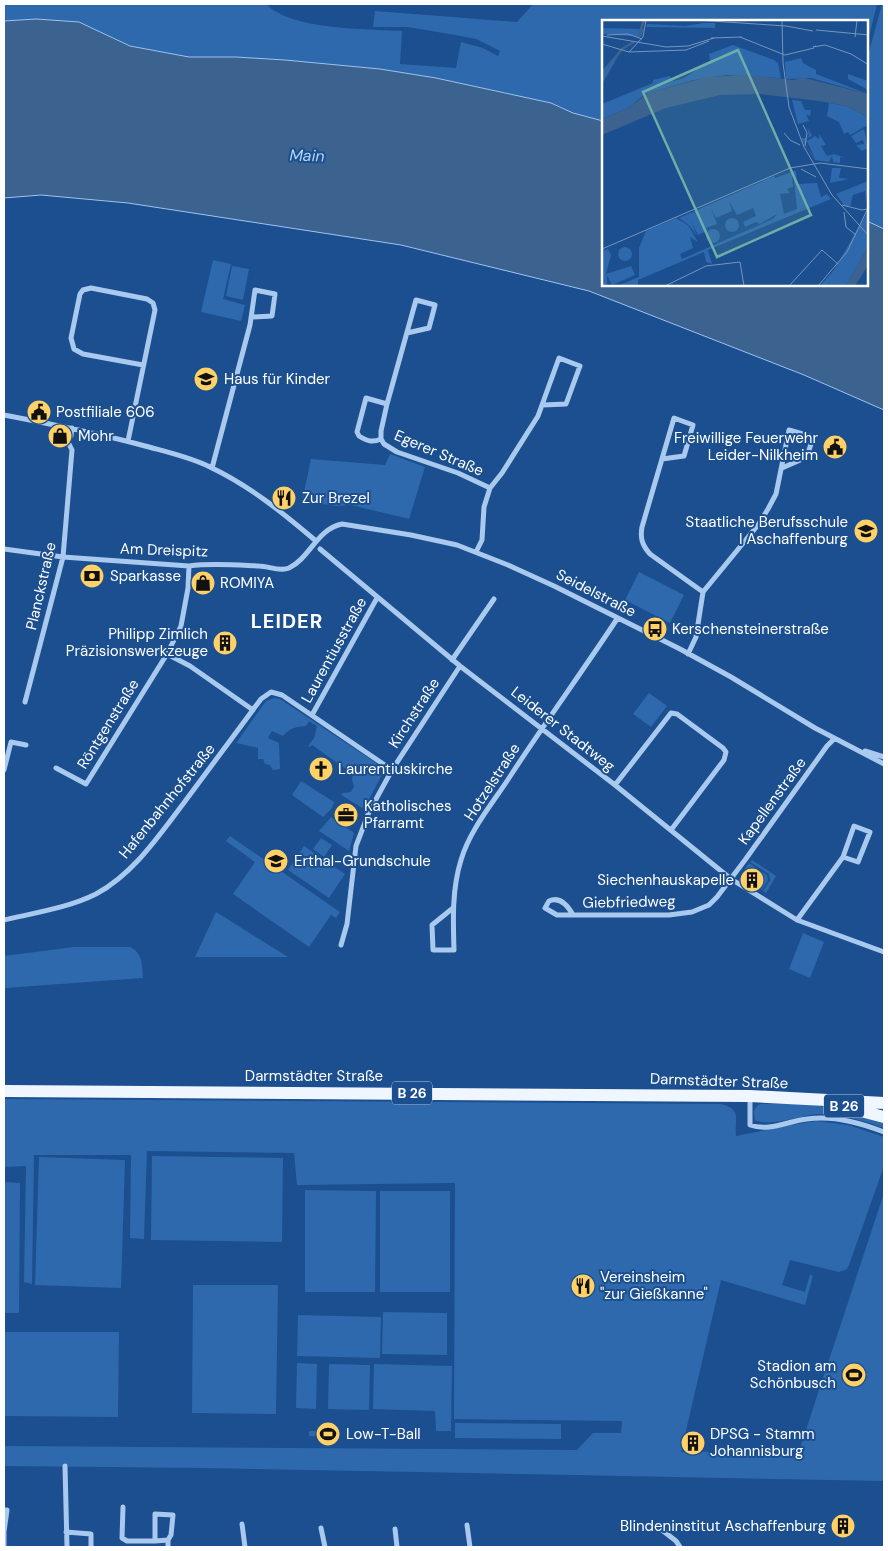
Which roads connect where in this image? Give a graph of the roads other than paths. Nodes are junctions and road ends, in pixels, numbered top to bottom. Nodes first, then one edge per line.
1 (252, 317) junction
2 (407, 333) junction
3 (143, 365) junction
4 (387, 404) junction
5 (543, 405) junction
6 (4, 415) edge
7 (72, 428) junction
8 (71, 436) dead end
9 (381, 439) junction
10 (128, 441) junction
11 (69, 444) dead end
12 (662, 459) junction
13 (212, 468) junction
14 (782, 468) junction
15 (490, 488) junction
16 (315, 543) junction
17 (4, 549) edge
18 (320, 549) dead end
19 (476, 552) junction
20 (63, 557) junction
21 (189, 566) junction
22 (703, 592) junction
23 (378, 598) junction
24 (494, 599) dead end
25 (618, 619) junction
26 (167, 654) junction
27 (688, 654) junction
28 (452, 660) junction
29 (460, 666) junction
30 (25, 702) dead end
31 (253, 710) junction
32 (312, 715) junction
33 (542, 728) junction
34 (834, 739) junction
35 (26, 745) dead end
36 (852, 748) junction
37 (884, 757) edge
38 (884, 764) edge
39 (56, 768) dead end
40 (4, 770) edge
41 (392, 770) junction
42 (615, 785) junction
43 (671, 830) junction
44 (843, 857) junction
45 (731, 879) junction
46 (453, 908) junction
47 (573, 915) junction
48 (4, 920) edge
49 (797, 920) junction
50 (340, 945) dead end
51 (884, 952) edge
52 (4, 1091) edge
53 (750, 1096) junction
54 (803, 1100) junction
55 (884, 1103) edge
56 (884, 1117) edge
57 (884, 1132) edge
58 (65, 1466) dead end
59 (123, 1507) dead end
60 (4, 1510) edge
61 (242, 1524) dead end
62 (466, 1525) dead end
63 (321, 1528) dead end
64 (395, 1528) dead end
65 (662, 1530) dead end
66 (66, 1532) junction
67 (168, 1540) junction
68 (155, 1541) junction
69 (4, 1547) edge
70 (67, 1547) edge
71 (91, 1547) edge
72 (168, 1547) edge
73 (245, 1547) edge
74 (325, 1547) edge
75 (397, 1547) edge
76 (470, 1547) edge
77 (680, 1547) edge

1 - 1 street
1 - 13 street
2 - 2 street, Egerer Straße
2 - 4 street, Egerer Straße
3 - 3 street
3 - 10 street
4 - 9 street, Egerer Straße
4 - 9 street, Egerer Straße
5 - 5 street
5 - 15 street
6 - 7 street
7 - 8 street
7 - 10 street
9 - 15 street, Egerer Straße
10 - 13 street
11 - 20 street, Planckstraße
12 - 12 street
12 - 22 street
13 - 16 street
14 - 14 street
14 - 22 street
15 - 19 street
16 - 19 street, Seidelstraße
16 - 21 street, Am Dreispitz
17 - 20 street, Am Dreispitz
18 - 23 street, Leiderer Stadtweg
19 - 25 street, Seidelstraße
20 - 21 street, Am Dreispitz
20 - 30 street, Planckstraße
21 - 26 street, Röntgenstraße
22 - 27 street
23 - 28 street, Leiderer Stadtweg
23 - 32 street, Laurentiusstraße
24 - 28 street
25 - 27 street, Seidelstraße
25 - 33 street, Hotzelstraße
26 - 31 street
26 - 39 street, Röntgenstraße
27 - 34 street, Seidelstraße
28 - 29 street, Leiderer Stadtweg
29 - 33 street, Leiderer Stadtweg
29 - 41 street, Kirchstraße
31 - 32 street, Hafenbahnhofstraße
31 - 48 street, Hafenbahnhofstraße
32 - 41 street
33 - 42 street, Leiderer Stadtweg
33 - 46 street, Hotzelstraße
34 - 36 street, Seidelstraße
34 - 45 street, Kapellenstraße
35 - 40 street
36 - 37 street, Seidelstraße
36 - 38 street, Seidelstraße
41 - 50 street, Kirchstraße
42 - 43 street, Leiderer Stadtweg
42 - 43 street
43 - 45 street, Leiderer Stadtweg
44 - 44 street
44 - 49 street
45 - 47 street, Giebfriedweg
45 - 49 street, Leiderer Stadtweg
46 - 46 street, Hotzelstraße
47 - 47 street, Giebfriedweg
49 - 51 street, Leiderer Stadtweg
52 - 53 main road, Darmstädter Straße / B 26
53 - 54 main road, Darmstädter Straße / B 26
53 - 57 street
54 - 55 main road, Darmstädter Straße / B 26
54 - 56 main road, Darmstädter Straße / B 26
58 - 66 street
59 - 68 street
60 - 69 street
61 - 73 street
62 - 76 street
63 - 74 street
64 - 75 street
65 - 77 street
66 - 70 street
66 - 71 street
67 - 68 street
67 - 68 street
67 - 72 street

